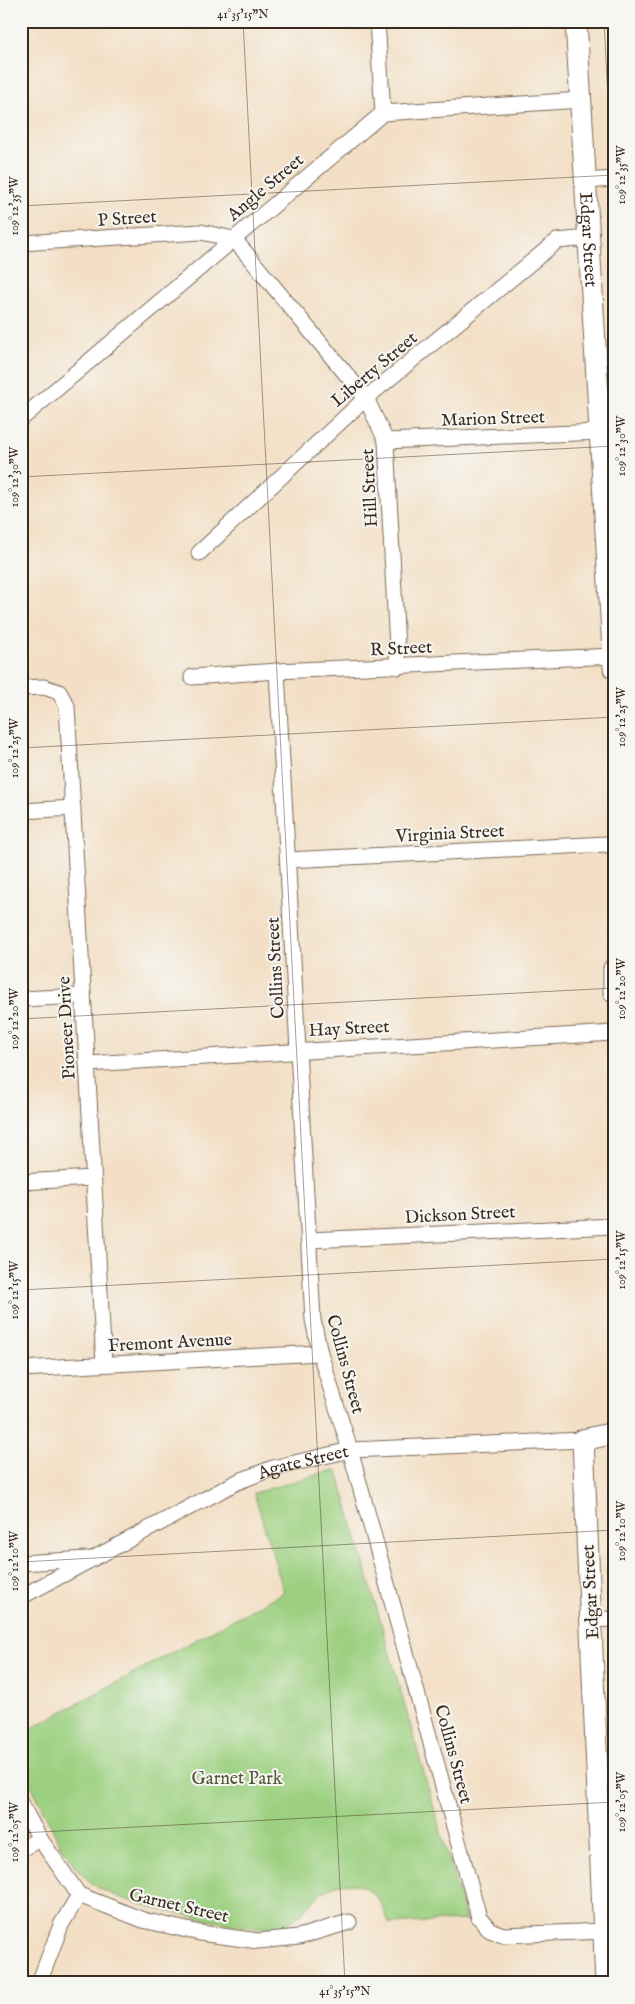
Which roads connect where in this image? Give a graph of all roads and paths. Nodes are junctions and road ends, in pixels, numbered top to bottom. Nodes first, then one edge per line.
1 (377, 21) edge
2 (576, 21) edge
3 (581, 100) junction
4 (382, 113) junction
5 (614, 179) edge
6 (584, 181) junction
7 (588, 238) junction
8 (234, 239) junction
9 (21, 243) edge
10 (366, 398) junction
11 (21, 419) edge
12 (600, 432) junction
13 (386, 441) junction
14 (199, 553) dead end
15 (613, 662) edge
16 (398, 667) junction
17 (277, 671) junction
18 (192, 677) dead end
19 (21, 688) edge
20 (73, 808) junction
21 (21, 811) edge
22 (614, 848) edge
23 (288, 860) junction
24 (614, 969) edge
25 (614, 992) edge
26 (82, 996) junction
27 (21, 999) edge
28 (614, 1033) edge
29 (298, 1050) junction
30 (87, 1064) junction
31 (93, 1178) junction
32 (21, 1182) edge
33 (614, 1226) edge
34 (309, 1240) junction
35 (320, 1353) junction
36 (104, 1364) junction
37 (21, 1369) edge
38 (614, 1432) edge
39 (583, 1440) junction
40 (350, 1450) junction
41 (91, 1559) junction
42 (21, 1563) edge
43 (21, 1597) edge
44 (614, 1619) edge
45 (591, 1620) junction
46 (21, 1804) edge
47 (40, 1839) junction
48 (21, 1849) edge
49 (79, 1895) junction
50 (349, 1922) dead end
51 (605, 1931) junction
52 (39, 1983) edge
53 (606, 1983) edge

1 - 4 street
2 - 3 street, Edgar Street
3 - 4 street
3 - 6 street, Edgar Street
4 - 8 street, Angle Street
5 - 6 street
6 - 7 street, Edgar Street
7 - 10 street, Liberty Street
7 - 12 street, Edgar Street
8 - 9 street, P Street
8 - 10 street, Hill Street
8 - 11 street, Angle Street
10 - 13 street, Hill Street
10 - 14 street, Liberty Street
12 - 13 street, Marion Street
12 - 15 street, Edgar Street
13 - 16 street, Hill Street
15 - 16 street, R Street
16 - 17 street, R Street
17 - 18 street, R Street
17 - 23 street, Collins Street
19 - 20 street, Pioneer Drive
20 - 21 street
20 - 26 street, Pioneer Drive
22 - 23 street, Virginia Street
23 - 29 street, Collins Street
24 - 25 street
26 - 27 street
26 - 30 street, Pioneer Drive
28 - 29 street, Hay Street
29 - 30 street, Hay Street
29 - 34 street, Collins Street
30 - 31 street, Pioneer Drive
31 - 32 street
31 - 36 street, Pioneer Drive
33 - 34 street, Dickson Street
34 - 35 street, Collins Street
35 - 36 street, Fremont Avenue
35 - 40 street, Collins Street
36 - 37 street, Fremont Avenue
38 - 39 street, Agate Street
39 - 40 street, Agate Street
39 - 45 street, Edgar Street
40 - 41 street, Agate Street
40 - 51 street, Collins Street
41 - 42 street
41 - 43 street, Agate Street
44 - 45 street
45 - 51 street, Edgar Street
46 - 47 street
47 - 48 street
47 - 49 street
49 - 50 street, Garnet Street
49 - 52 street
51 - 53 street, Edgar Street

